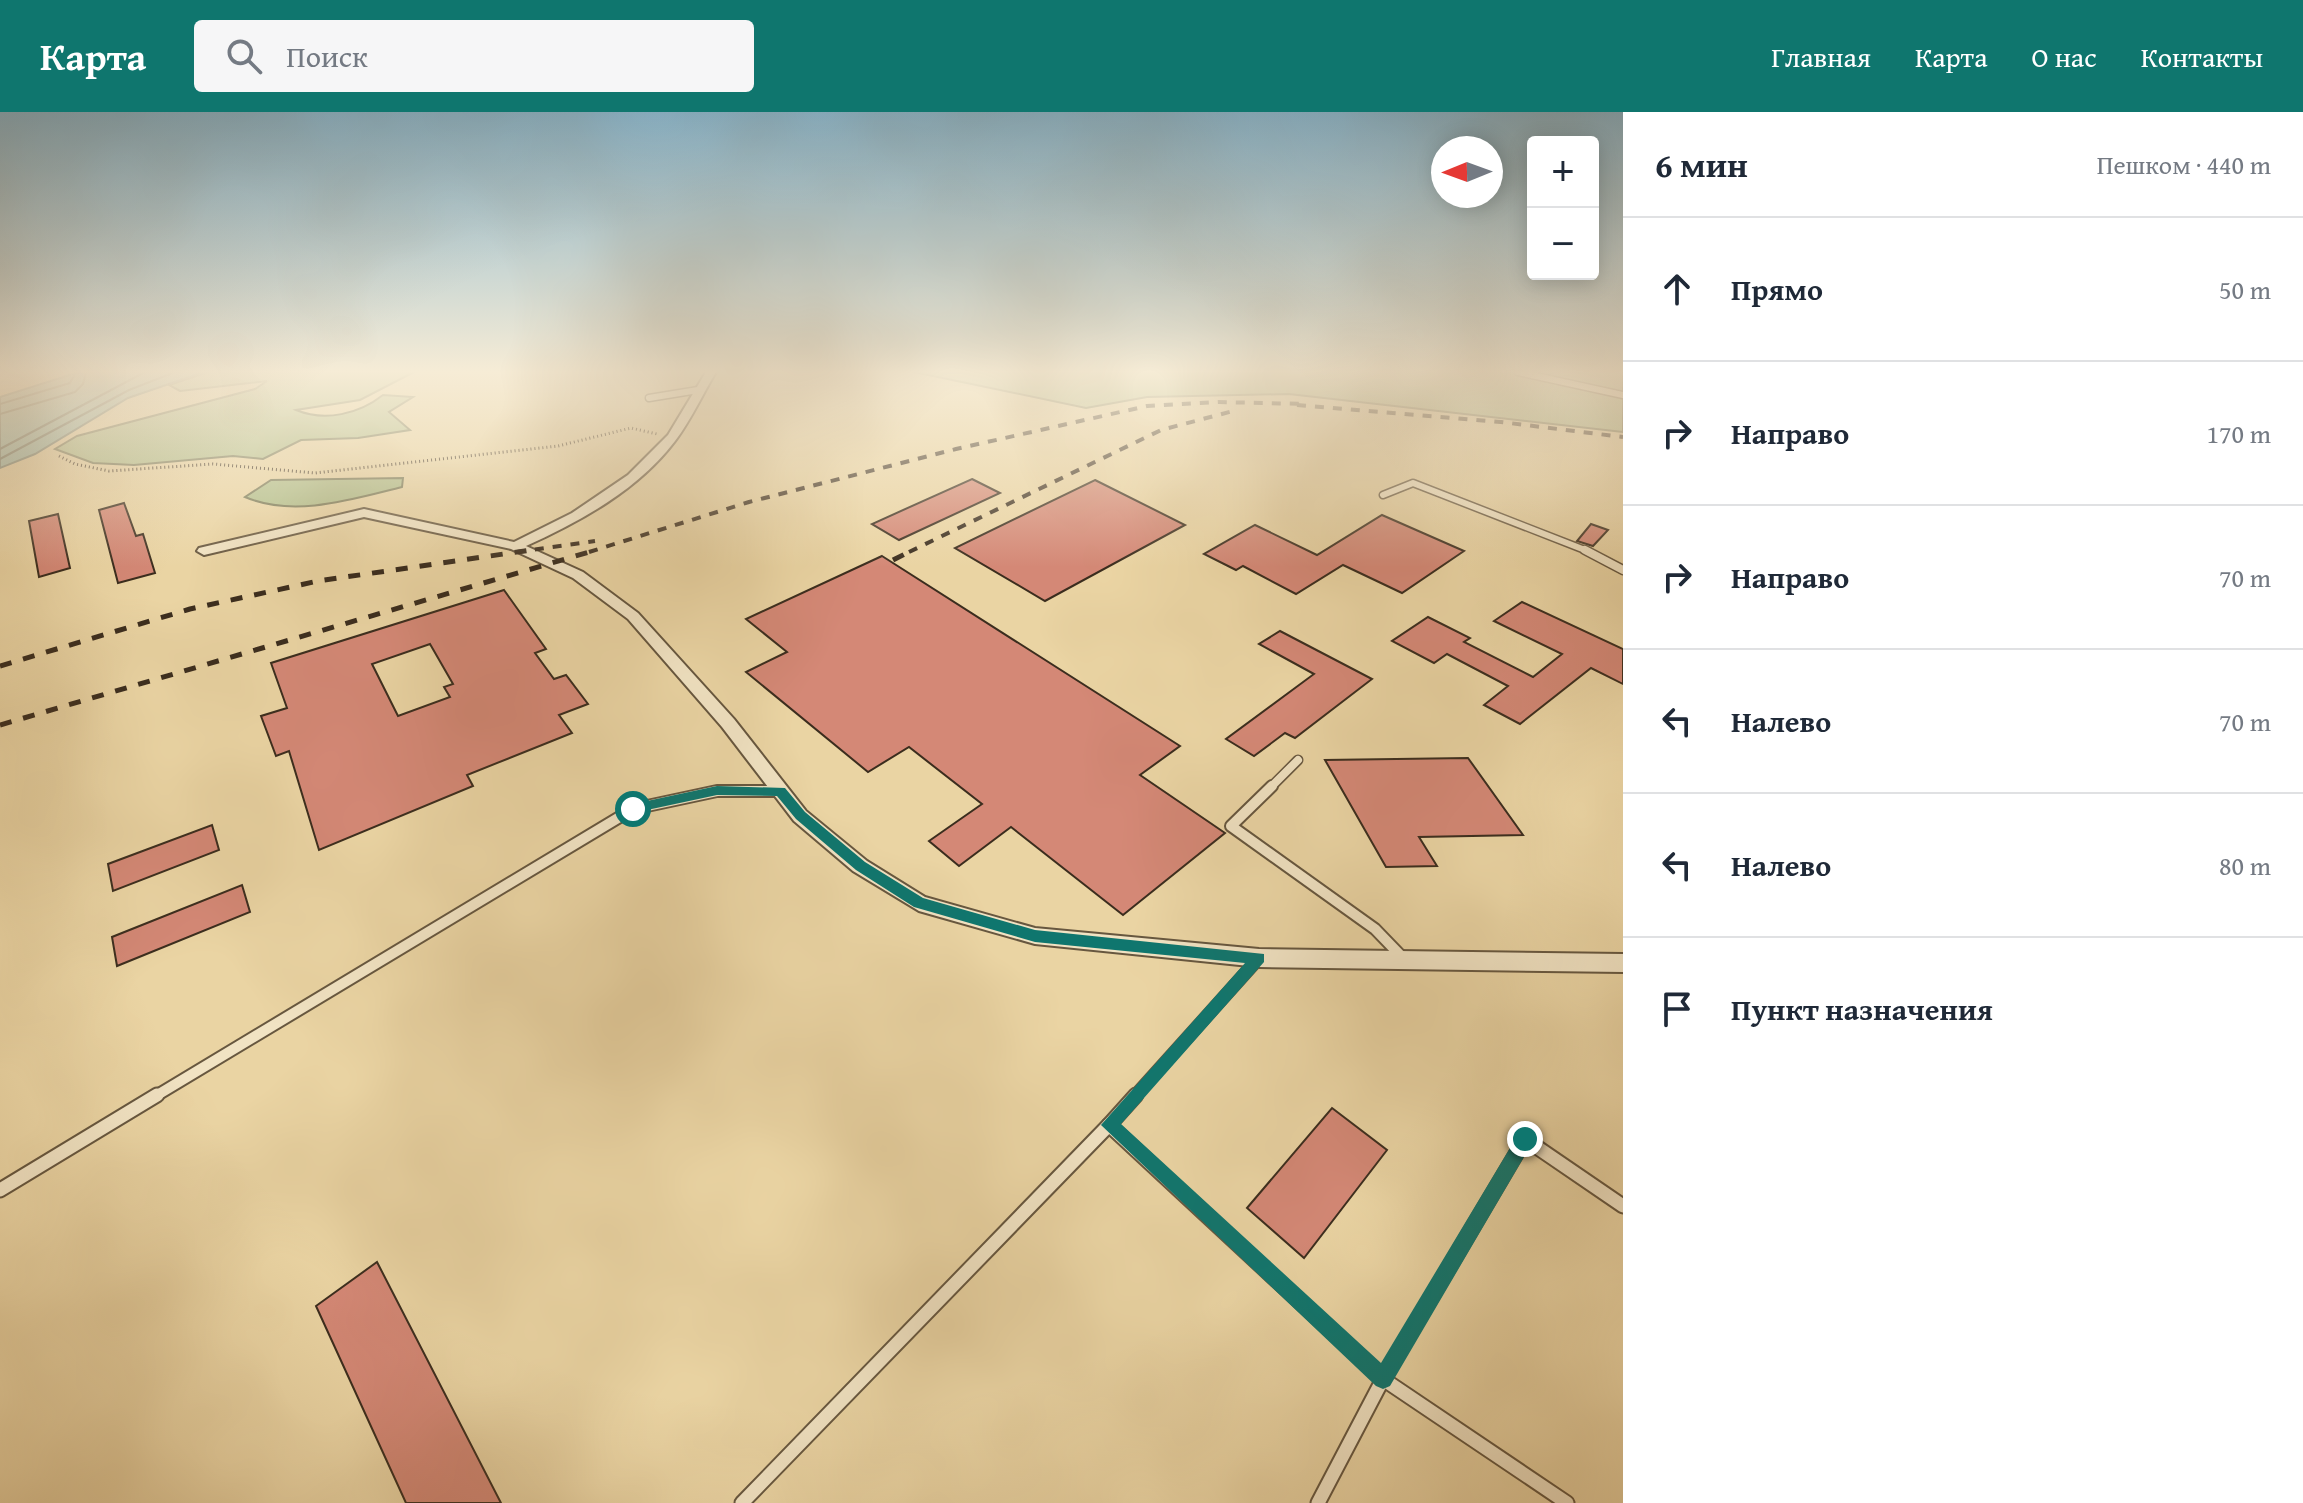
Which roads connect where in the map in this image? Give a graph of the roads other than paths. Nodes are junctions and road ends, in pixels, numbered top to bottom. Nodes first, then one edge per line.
1 (671, 437) edge
2 (1383, 495) dead end
3 (515, 546) junction
4 (204, 551) dead end
5 (1623, 570) edge
6 (1298, 760) dead end
7 (781, 791) junction
8 (1259, 958) junction
9 (1405, 960) junction
10 (1623, 963) edge
11 (1109, 1125) junction
12 (0, 1190) edge
13 (1623, 1206) edge
14 (1383, 1379) junction
15 (742, 1503) edge
16 (1318, 1503) edge
17 (1567, 1503) edge

1 - 3 street
2 - 5 lane
3 - 4 street
3 - 7 street
6 - 9 lane
7 - 8 street
7 - 12 lane
8 - 9 street
8 - 11 lane
9 - 10 street
11 - 14 lane
11 - 15 lane
13 - 14 lane
14 - 16 lane
14 - 17 lane

